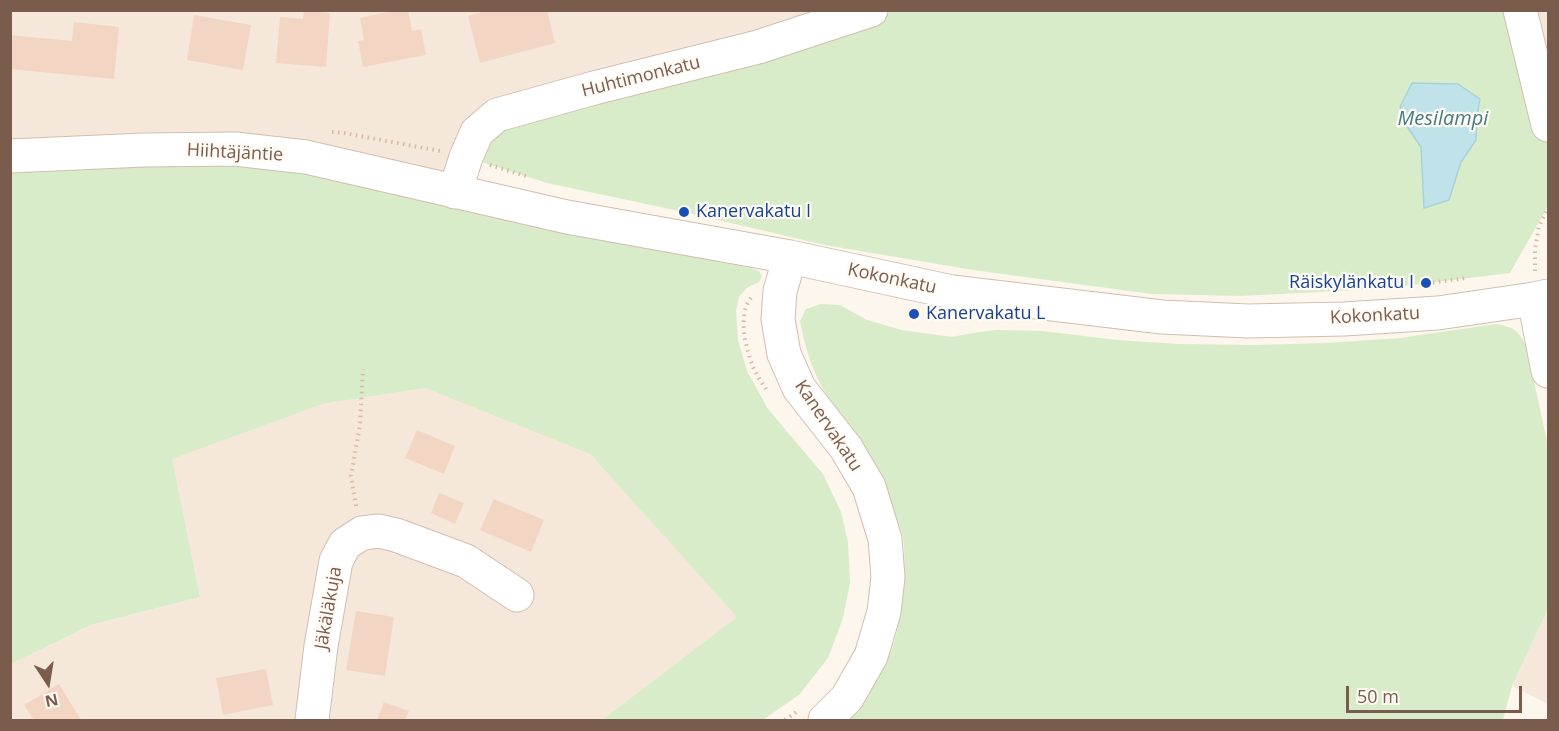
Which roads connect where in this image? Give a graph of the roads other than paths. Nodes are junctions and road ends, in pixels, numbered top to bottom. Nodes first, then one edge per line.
1 (871, 10) edge
2 (1520, 10) edge
3 (1548, 125) edge
4 (10, 156) edge
5 (455, 192) junction
6 (790, 258) junction
7 (1537, 281) edge
8 (1548, 370) edge
9 (517, 595) dead end
10 (815, 712) edge
11 (312, 720) edge

1 - 5 street, Huhtimonkatu
2 - 3 street
4 - 5 street, Hiihtäjäntie
5 - 6 street, Kokonkatu
6 - 7 street, Kokonkatu
6 - 10 street, Kanervakatu
7 - 8 street
9 - 11 street, Jäkäläkuja

